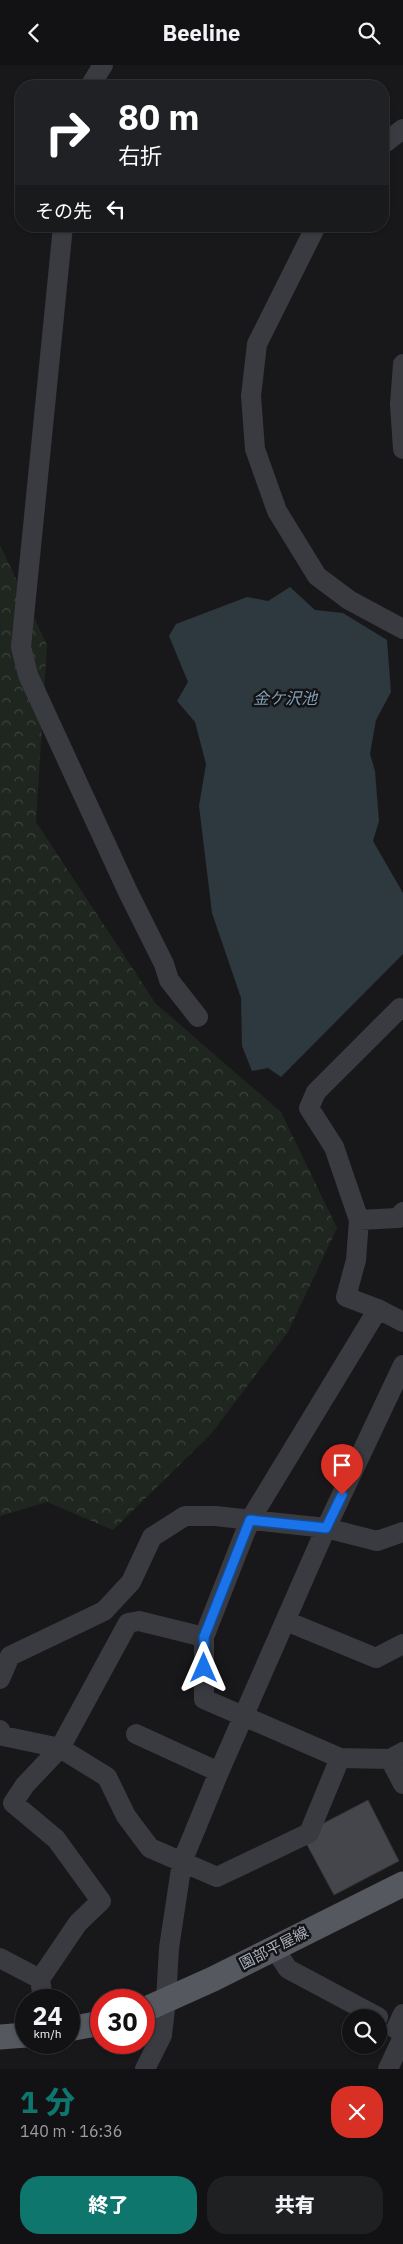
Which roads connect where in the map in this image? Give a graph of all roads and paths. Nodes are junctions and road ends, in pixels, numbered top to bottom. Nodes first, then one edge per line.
1 (102, 65) edge
2 (93, 80) edge
3 (403, 129) edge
4 (389, 140) edge
5 (62, 232) edge
6 (313, 232) edge
7 (403, 364) edge
8 (403, 449) edge
9 (403, 629) edge
10 (403, 1010) edge
11 (198, 1017) dead end
12 (403, 1212) edge
13 (359, 1221) junction
14 (378, 1309) junction
15 (403, 1321) edge
16 (403, 1365) edge
17 (396, 1396) edge
18 (250, 1520) junction
19 (326, 1528) junction
20 (403, 1532) edge
21 (286, 1621) junction
22 (204, 1637) junction
23 (403, 1644) edge
24 (0, 1679) edge
25 (244, 1715) junction
26 (0, 1730) edge
27 (136, 1734) dead end
28 (60, 1749) junction
29 (397, 1755) edge
30 (340, 1758) junction
31 (219, 1772) junction
32 (403, 1784) edge
33 (182, 1862) junction
34 (403, 1883) edge
35 (274, 1948) junction
36 (0, 1958) edge
37 (40, 1979) junction
38 (41, 1989) edge
39 (166, 2000) junction
40 (155, 2004) edge
41 (362, 2009) edge
42 (387, 2022) edge
43 (401, 2029) edge
44 (15, 2036) edge
45 (0, 2037) edge
46 (145, 2069) edge
47 (388, 2069) edge

1 - 2 street
3 - 4 street
5 - 11 street
6 - 9 street
7 - 8 street
10 - 13 street
12 - 13 street
13 - 14 street
14 - 15 street
14 - 18 street
16 - 17 street
17 - 19 street
18 - 19 street
18 - 22 street
18 - 24 street
19 - 20 street
19 - 21 street
21 - 23 street
21 - 25 street
22 - 25 street
22 - 28 street
25 - 30 street
25 - 31 street
26 - 28 street
27 - 31 street
28 - 33 street
28 - 37 street
29 - 30 street
29 - 32 street
30 - 33 street
31 - 33 street
33 - 39 street
34 - 35 main road, 園部平屋線
35 - 39 main road, 園部平屋線
35 - 41 street
36 - 37 street
37 - 38 street
39 - 40 main road, 園部平屋線
39 - 46 street
42 - 43 street
43 - 47 street
44 - 45 main road

